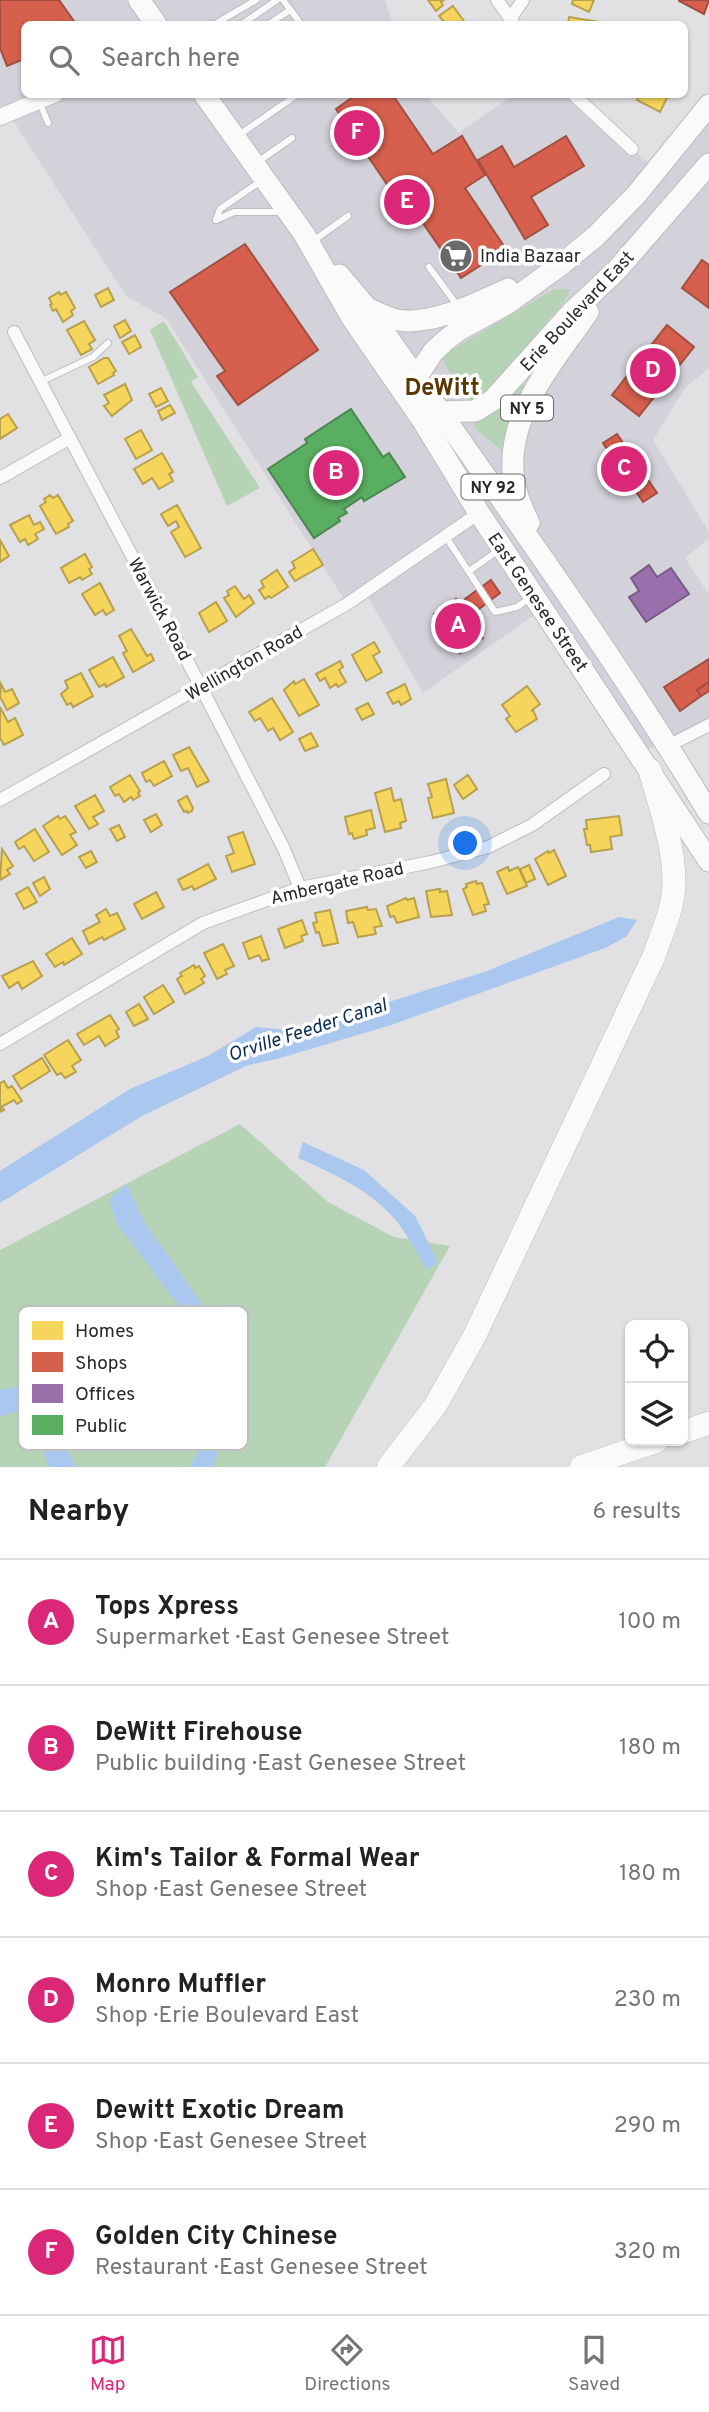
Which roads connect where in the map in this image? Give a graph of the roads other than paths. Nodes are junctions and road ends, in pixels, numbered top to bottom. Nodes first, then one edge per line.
1 (139, 0) edge
2 (256, 0) edge
3 (277, 0) edge
4 (283, 0) edge
5 (497, 0) edge
6 (523, 0) edge
7 (290, 10) junction
8 (154, 21) edge
9 (220, 21) edge
10 (246, 21) edge
11 (274, 21) edge
12 (299, 21) edge
13 (511, 21) edge
14 (512, 21) edge
15 (46, 98) edge
16 (207, 98) edge
17 (292, 98) edge
18 (577, 98) edge
19 (39, 101) junction
20 (709, 105) edge
21 (0, 117) edge
22 (48, 123) dead end
23 (292, 138) dead end
24 (235, 139) junction
25 (632, 149) dead end
26 (709, 164) edge
27 (258, 172) junction
28 (288, 213) junction
29 (348, 216) dead end
30 (308, 238) junction
31 (558, 267) junction
32 (429, 268) dead end
33 (616, 271) junction
34 (367, 308) junction
35 (460, 310) junction
36 (14, 332) dead end
37 (108, 343) dead end
38 (40, 382) junction
39 (408, 383) junction
40 (431, 416) junction
41 (70, 438) junction
42 (0, 478) edge
43 (479, 513) junction
44 (446, 537) junction
45 (502, 547) junction
46 (546, 563) junction
47 (469, 571) junction
48 (534, 595) junction
49 (201, 687) junction
50 (709, 724) edge
51 (668, 746) junction
52 (637, 749) junction
53 (650, 770) junction
54 (604, 774) dead end
55 (0, 800) edge
56 (709, 813) edge
57 (709, 861) edge
58 (300, 888) junction
59 (0, 1044) edge
60 (709, 1423) edge
61 (688, 1430) edge
62 (643, 1446) edge
63 (388, 1467) edge
64 (582, 1467) edge

1 - 8 main road
2 - 9 lane
3 - 10 lane
4 - 7 lane
5 - 13 street
6 - 14 street
7 - 11 lane
7 - 12 lane
15 - 19 street
16 - 24 main road, East Genesee Street
17 - 24 lane
18 - 25 street
19 - 21 street
19 - 22 lane
20 - 31 main road, Erie Boulevard East
23 - 27 lane
24 - 27 main road, East Genesee Street
26 - 33 main road, Erie Boulevard East / NY 5
27 - 28 main road, East Genesee Street
27 - 28 lane
28 - 30 main road, East Genesee Street
29 - 30 lane
30 - 34 main road, East Genesee Street
30 - 39 main road, East Genesee Street
31 - 35 main road
31 - 39 main road, Erie Boulevard East
32 - 35 lane
33 - 40 main road, Erie Boulevard East / NY 5
33 - 46 main road, NY 5
34 - 35 main road
34 - 39 main road, East Genesee Street
36 - 38 street, Warwick Road
37 - 38 lane
38 - 41 street, Warwick Road
39 - 40 main road, East Genesee Street
40 - 43 main road, East Genesee Street
40 - 46 main road, East Genesee Street / NY 92
41 - 42 street
41 - 49 street, Warwick Road
43 - 44 street, Wellington Road
43 - 45 main road, East Genesee Street
44 - 47 lane
44 - 49 street, Wellington Road
45 - 47 lane
45 - 48 main road, East Genesee Street
46 - 51 main road, East Genesee Street / NY 5
47 - 48 lane
48 - 52 main road, East Genesee Street
49 - 55 street, Wellington Road
49 - 58 street, Warwick Road
50 - 51 street
51 - 52 main road
51 - 56 main road, East Genesee Street / NY 5
52 - 53 main road, East Genesee Street
53 - 57 main road, East Genesee Street
53 - 63 highway
54 - 58 street, Ambergate Road
58 - 59 street, Ambergate Road
60 - 61 highway
62 - 64 highway

